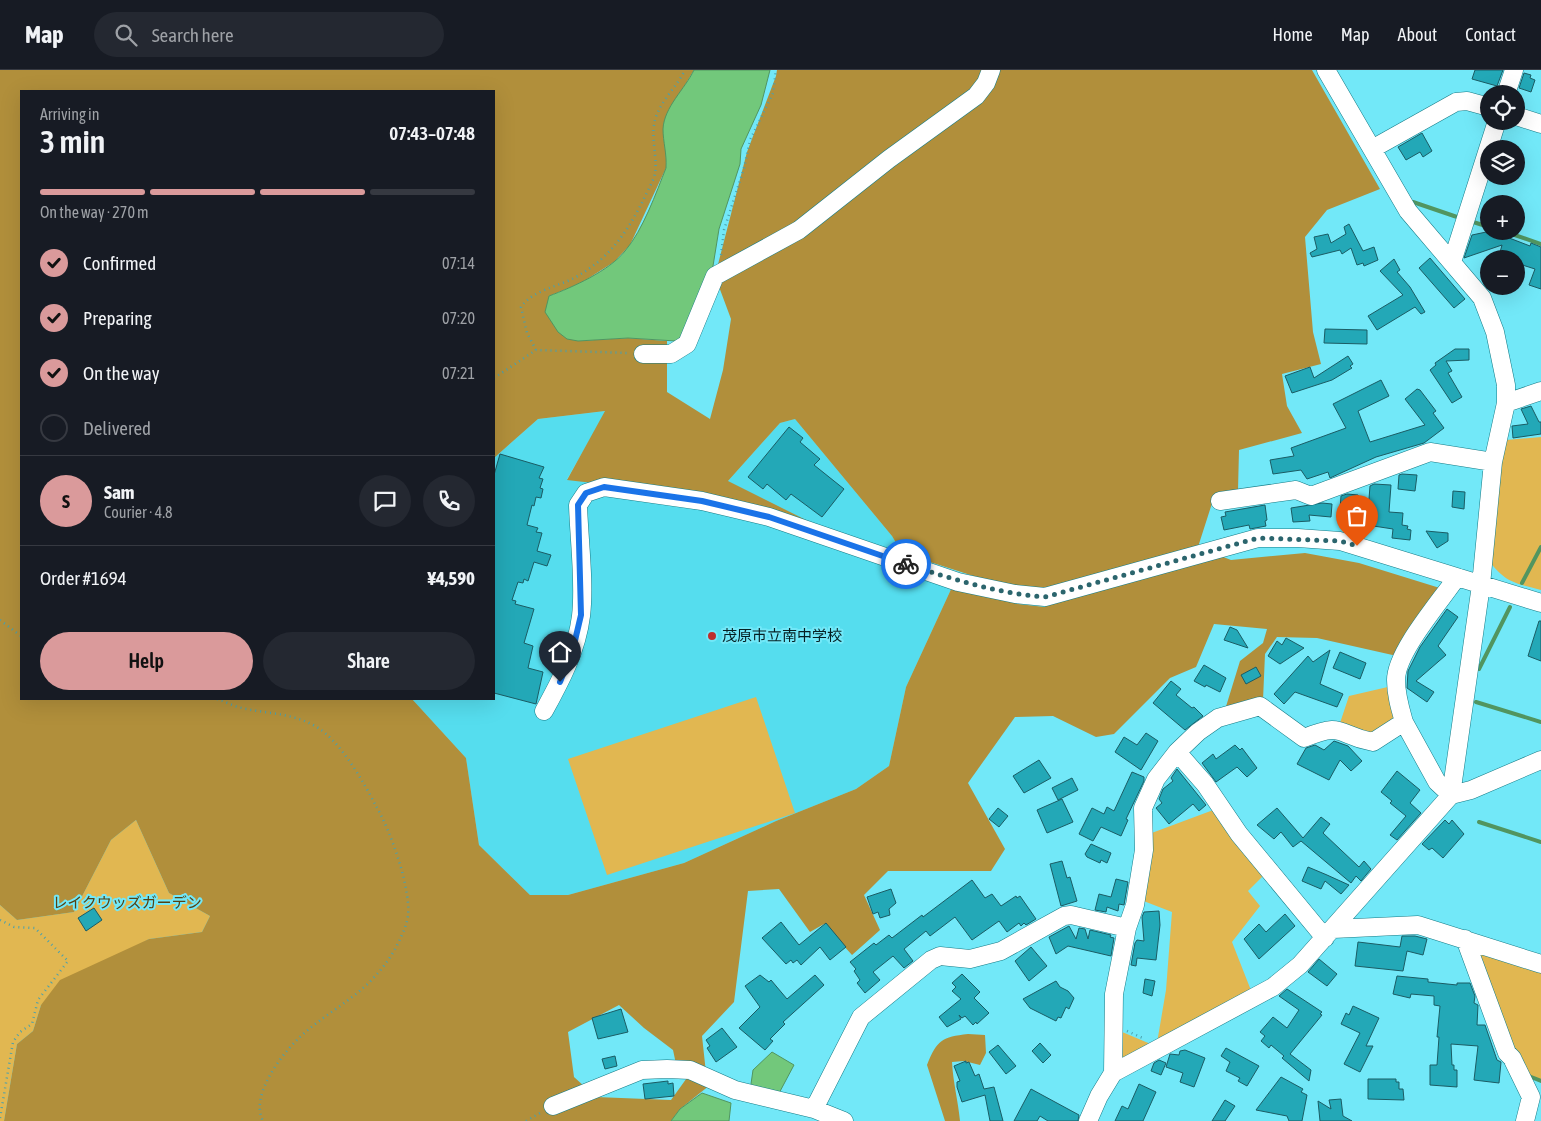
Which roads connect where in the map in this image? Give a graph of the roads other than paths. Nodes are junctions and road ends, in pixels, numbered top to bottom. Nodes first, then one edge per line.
1 (991, 70) edge
2 (1326, 70) edge
3 (1514, 70) edge
4 (1509, 85) edge
5 (1480, 105) edge
6 (1525, 119) edge
7 (1541, 124) edge
8 (1494, 130) edge
9 (1372, 149) junction
10 (1452, 262) junction
11 (643, 354) road end
12 (1541, 391) edge
13 (1506, 403) junction
14 (1493, 462) junction
15 (1220, 500) dead end
16 (1457, 577) junction
17 (1481, 585) junction
18 (1541, 603) edge
19 (544, 712) dead end
20 (1404, 722) junction
21 (1177, 752) junction
22 (1541, 760) edge
23 (1451, 795) junction
24 (1128, 928) junction
25 (1329, 933) junction
26 (1466, 940) junction
27 (1541, 964) edge
28 (1113, 1074) junction
29 (553, 1106) dead end
30 (814, 1109) junction
31 (844, 1121) edge
32 (1088, 1121) edge
33 (1525, 1121) edge

1 - 11 street
2 - 9 street
3 - 4 street
5 - 9 street
6 - 7 street
8 - 10 street
9 - 10 street
10 - 13 street
12 - 13 street
13 - 14 street
14 - 15 street
14 - 17 street
16 - 17 street
16 - 19 street
16 - 20 street
17 - 18 street
17 - 23 street
20 - 21 street
20 - 23 street
21 - 24 street
21 - 25 street
22 - 23 street
23 - 25 street
24 - 28 street
24 - 30 street
25 - 26 street
25 - 28 street
26 - 27 street
26 - 33 street
28 - 32 street
29 - 30 street
30 - 31 street

